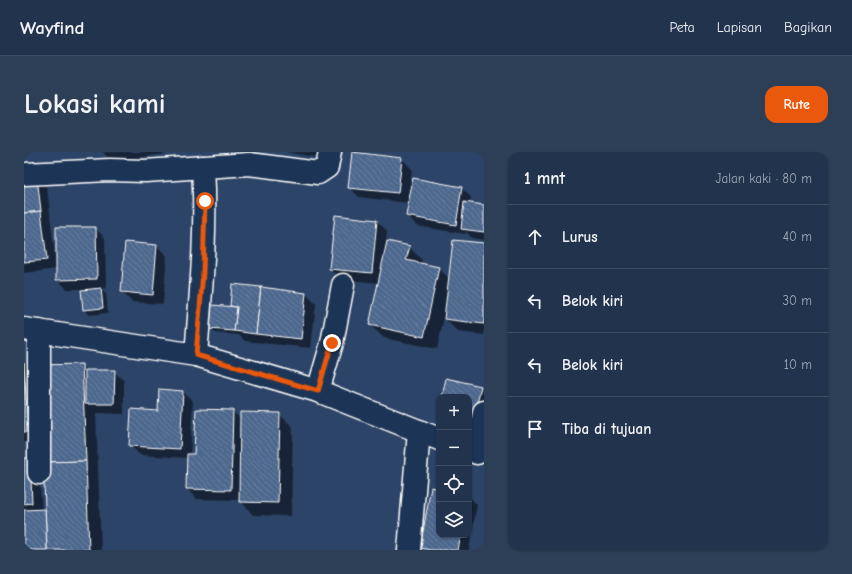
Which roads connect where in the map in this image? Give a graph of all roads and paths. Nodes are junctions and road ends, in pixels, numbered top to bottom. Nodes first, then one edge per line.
1 (330, 152) edge
2 (203, 167) junction
3 (24, 174) edge
4 (342, 285) dead end
5 (31, 330) edge
6 (196, 355) junction
7 (318, 391) junction
8 (484, 412) edge
9 (419, 431) junction
10 (436, 437) edge
11 (477, 453) edge
12 (39, 473) dead end
13 (409, 550) edge

1 - 2 street
2 - 3 street
2 - 6 street
4 - 7 street
5 - 6 street
5 - 12 street
6 - 7 street
7 - 9 street
8 - 11 street
9 - 10 street
9 - 13 street

